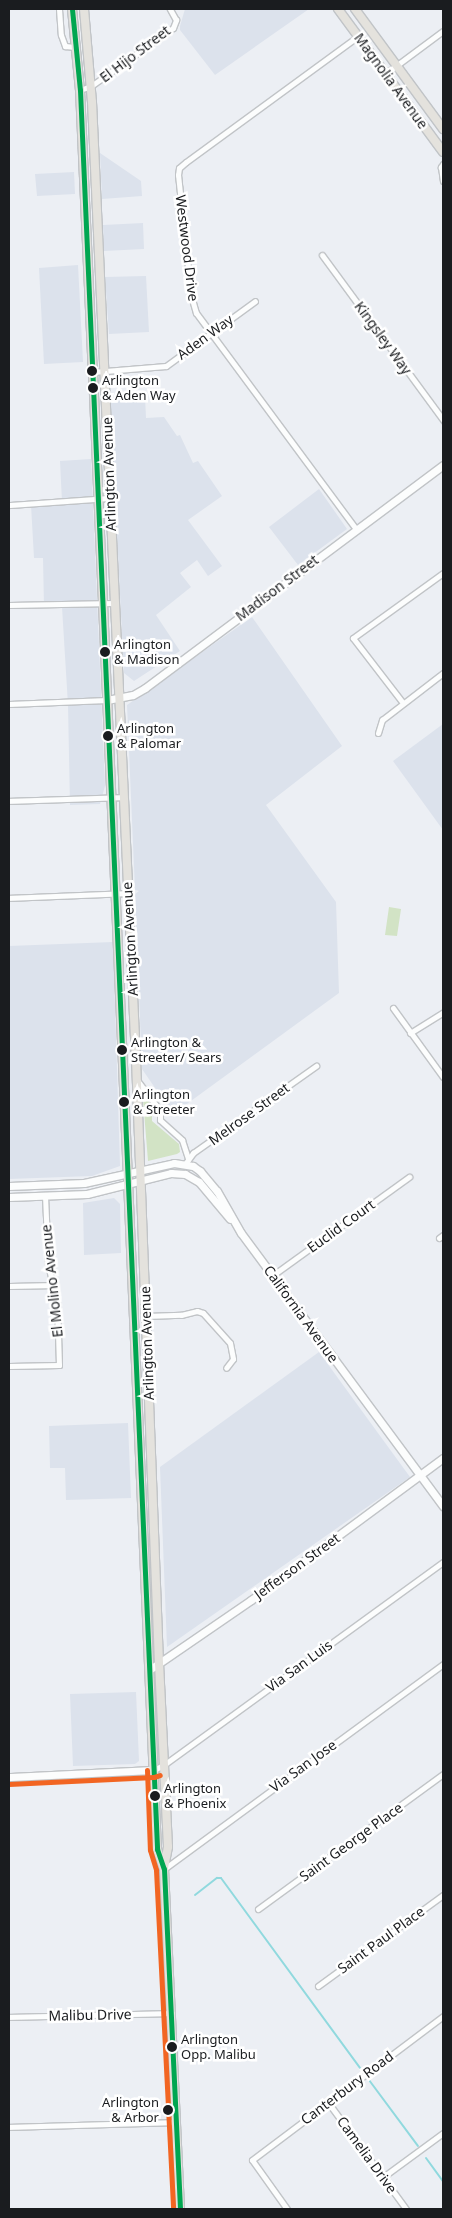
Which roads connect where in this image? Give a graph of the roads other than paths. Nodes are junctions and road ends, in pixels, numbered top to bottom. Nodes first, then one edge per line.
1 (59, 9) edge
2 (72, 9) edge
3 (84, 9) edge
4 (338, 9) edge
5 (355, 9) edge
6 (173, 10) edge
7 (443, 31) edge
8 (358, 36) junction
9 (75, 47) junction
10 (396, 66) junction
11 (386, 74) junction
12 (91, 86) junction
13 (80, 90) junction
14 (443, 129) edge
15 (443, 152) edge
16 (443, 164) edge
17 (443, 180) edge
18 (322, 255) dead end
19 (256, 301) dead end
20 (210, 333) junction
21 (93, 372) junction
22 (105, 372) junction
23 (443, 420) edge
24 (443, 466) edge
25 (98, 498) junction
26 (110, 498) junction
27 (9, 505) edge
28 (356, 529) junction
29 (443, 573) edge
30 (103, 603) junction
31 (114, 603) junction
32 (9, 605) edge
33 (443, 673) edge
34 (119, 698) junction
35 (107, 700) junction
36 (403, 703) junction
37 (9, 704) edge
38 (378, 733) dead end
39 (111, 798) junction
40 (124, 798) junction
41 (9, 801) edge
42 (127, 893) junction
43 (117, 894) junction
44 (9, 898) edge
45 (393, 1008) dead end
46 (443, 1012) edge
47 (410, 1033) junction
48 (316, 1066) dead end
49 (443, 1077) edge
50 (137, 1079) junction
51 (187, 1161) junction
52 (139, 1171) junction
53 (127, 1174) junction
54 (409, 1177) dead end
55 (140, 1180) junction
56 (128, 1184) junction
57 (9, 1186) edge
58 (45, 1196) junction
59 (9, 1197) edge
60 (241, 1233) junction
61 (273, 1275) junction
62 (55, 1285) junction
63 (9, 1286) edge
64 (146, 1316) junction
65 (9, 1366) edge
66 (226, 1368) dead end
67 (443, 1458) edge
68 (420, 1476) junction
69 (443, 1506) edge
70 (443, 1562) edge
71 (158, 1642) junction
72 (173, 1654) junction
73 (158, 1663) junction
74 (443, 1664) edge
75 (148, 1670) junction
76 (165, 1764) junction
77 (154, 1770) junction
78 (443, 1774) edge
79 (9, 1777) edge
80 (164, 1868) junction
81 (443, 1894) edge
82 (258, 1909) dead end
83 (318, 1986) dead end
84 (172, 2013) junction
85 (443, 2016) edge
86 (9, 2017) edge
87 (328, 2101) junction
88 (176, 2122) junction
89 (9, 2127) edge
90 (443, 2133) edge
91 (383, 2177) junction
92 (180, 2209) edge
93 (287, 2209) edge
94 (406, 2209) edge

1 - 9 street
2 - 9 main road, Arlington Avenue
3 - 12 main road, Arlington Avenue
4 - 8 main road, Magnolia Avenue
5 - 10 main road, Magnolia Avenue
6 - 12 street, El Hijo Street
7 - 10 street
8 - 11 main road, Magnolia Avenue
8 - 20 street, Westwood Drive
9 - 13 main road, Arlington Avenue
10 - 11 street
10 - 14 main road, Magnolia Avenue
11 - 15 main road, Magnolia Avenue
12 - 13 street, El Hijo Street
12 - 22 main road, Arlington Avenue
13 - 21 main road, Arlington Avenue
16 - 17 street
18 - 23 street, Kingsley Way
19 - 20 street, Aden Way
20 - 22 street, Aden Way
20 - 28 street, Westwood Drive
21 - 22 street, Aden Way
21 - 25 main road, Arlington Avenue
22 - 26 main road, Arlington Avenue
24 - 28 main road, Madison Street
25 - 26 street
25 - 27 street
25 - 30 main road, Arlington Avenue
26 - 31 main road, Arlington Avenue
28 - 34 main road, Madison Street
29 - 36 street
30 - 31 street
30 - 32 street
30 - 35 main road, Arlington Avenue
31 - 34 main road, Arlington Avenue
33 - 36 street
34 - 35 main road, Madison Street
34 - 40 main road, Arlington Avenue
35 - 37 street
35 - 39 main road, Arlington Avenue
36 - 38 street
39 - 40 street
39 - 41 street
39 - 43 main road, Arlington Avenue
40 - 42 main road, Arlington Avenue
42 - 43 street
42 - 50 main road, Arlington Avenue
43 - 44 street
43 - 53 main road, Arlington Avenue
45 - 47 street
46 - 47 street
47 - 49 street
48 - 51 street, Melrose Street
50 - 51 street
50 - 52 main road, Arlington Avenue
51 - 52 main road
51 - 60 main road, California Avenue
52 - 53 main road
52 - 55 main road, Arlington Avenue
53 - 56 main road, Arlington Avenue
53 - 57 main road
54 - 61 street, Euclid Court
55 - 56 main road
55 - 60 main road
55 - 64 main road, Arlington Avenue
56 - 58 main road
56 - 75 main road, Arlington Avenue
58 - 59 main road
58 - 62 street, El Molino Avenue
60 - 61 main road, California Avenue
61 - 68 main road, California Avenue
62 - 63 street
62 - 65 street, El Molino Avenue
64 - 66 street
64 - 71 main road, Arlington Avenue
67 - 68 main road, Jefferson Street
68 - 69 main road, California Avenue
68 - 72 main road, Jefferson Street
70 - 76 street, Via San Luis
71 - 72 main road
71 - 73 main road, Arlington Avenue
72 - 73 main road, Jefferson Street
73 - 75 main road, Jefferson Street
73 - 76 main road, Arlington Avenue
74 - 80 street, Via San Jose
75 - 77 main road, Arlington Avenue
76 - 77 street, Via San Luis
76 - 80 main road, Arlington Avenue
77 - 79 main road
77 - 80 main road, Arlington Avenue
78 - 82 street, Saint George Place
80 - 84 main road, Arlington Avenue
81 - 83 street, Saint Paul Place
84 - 86 street, Malibu Drive
84 - 88 main road, Arlington Avenue
85 - 87 street, Canterbury Road
87 - 91 street, Camelia Drive
87 - 93 street, Canterbury Road
88 - 89 street
88 - 92 main road, Arlington Avenue
90 - 91 street
91 - 94 street, Camelia Drive

